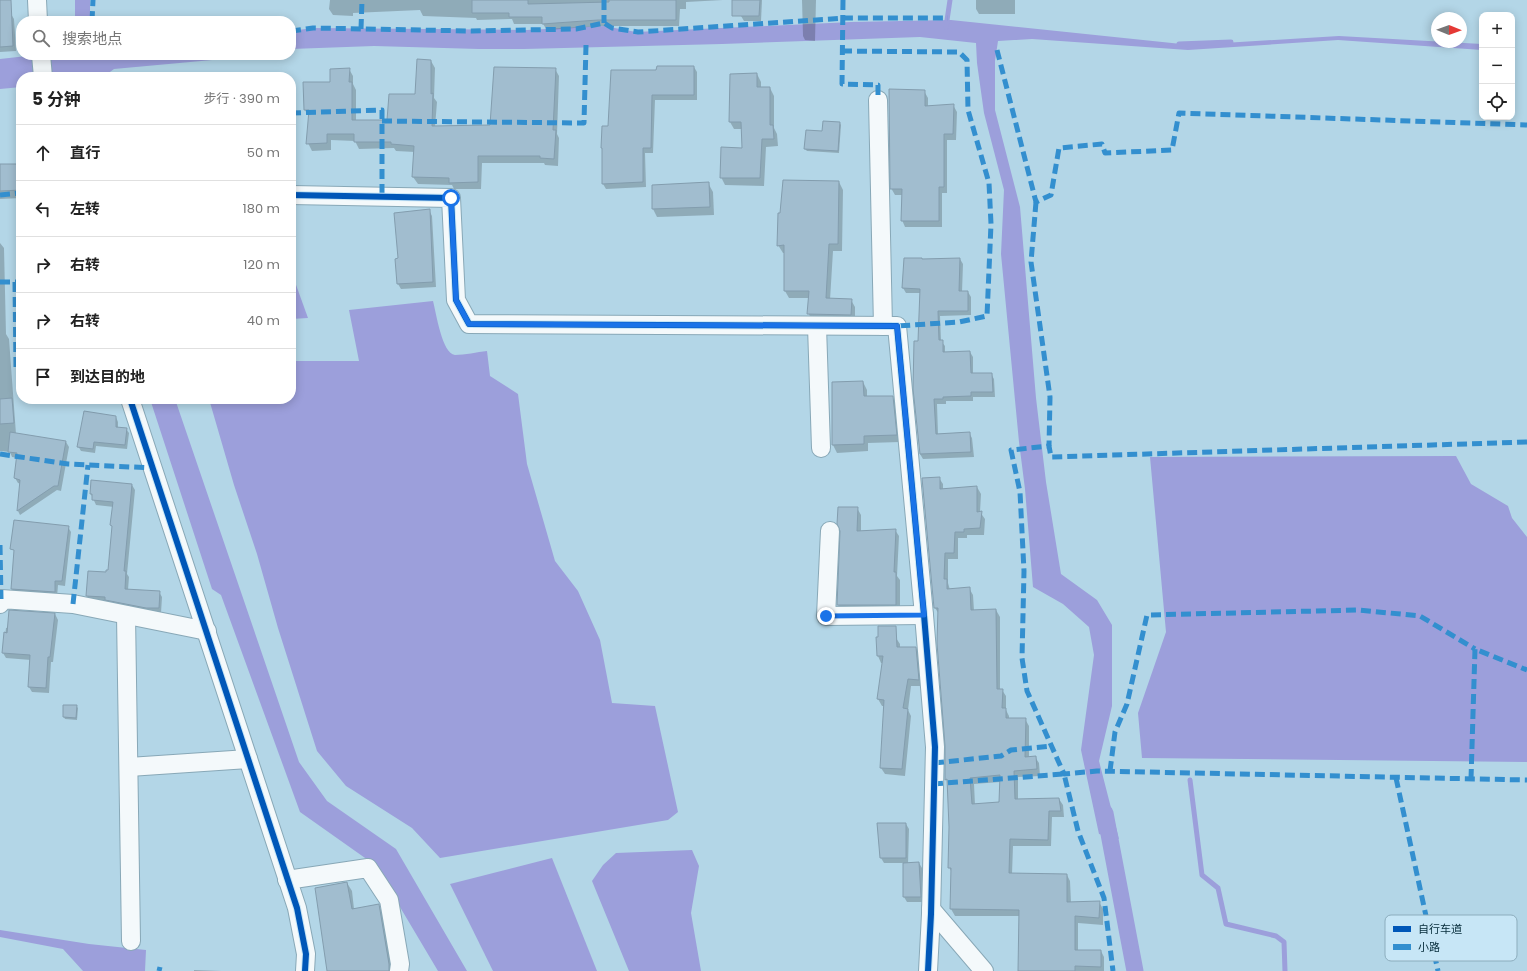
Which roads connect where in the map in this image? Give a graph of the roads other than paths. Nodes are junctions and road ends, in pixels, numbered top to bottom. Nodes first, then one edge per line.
1 (36, 0) edge
2 (38, 16) edge
3 (41, 60) edge
4 (43, 72) edge
5 (878, 100) dead end
6 (296, 195) edge
7 (817, 326) junction
8 (883, 326) junction
9 (132, 404) edge
10 (821, 448) dead end
11 (830, 531) dead end
12 (0, 604) edge
13 (126, 615) junction
14 (924, 615) junction
15 (207, 631) junction
16 (248, 759) junction
17 (129, 768) junction
18 (287, 880) junction
19 (931, 909) junction
20 (131, 941) dead end
21 (306, 971) edge
22 (399, 971) edge
23 (928, 971) edge
24 (984, 971) edge

1 - 2 street
3 - 4 street
5 - 8 street
6 - 7 street
7 - 8 street
7 - 10 street
8 - 14 street
9 - 15 street
11 - 14 street
12 - 13 street
13 - 15 street
13 - 17 street
14 - 19 street
15 - 16 street
16 - 17 street
16 - 18 street
17 - 20 street
18 - 21 street
18 - 22 street
19 - 23 street
19 - 24 street

